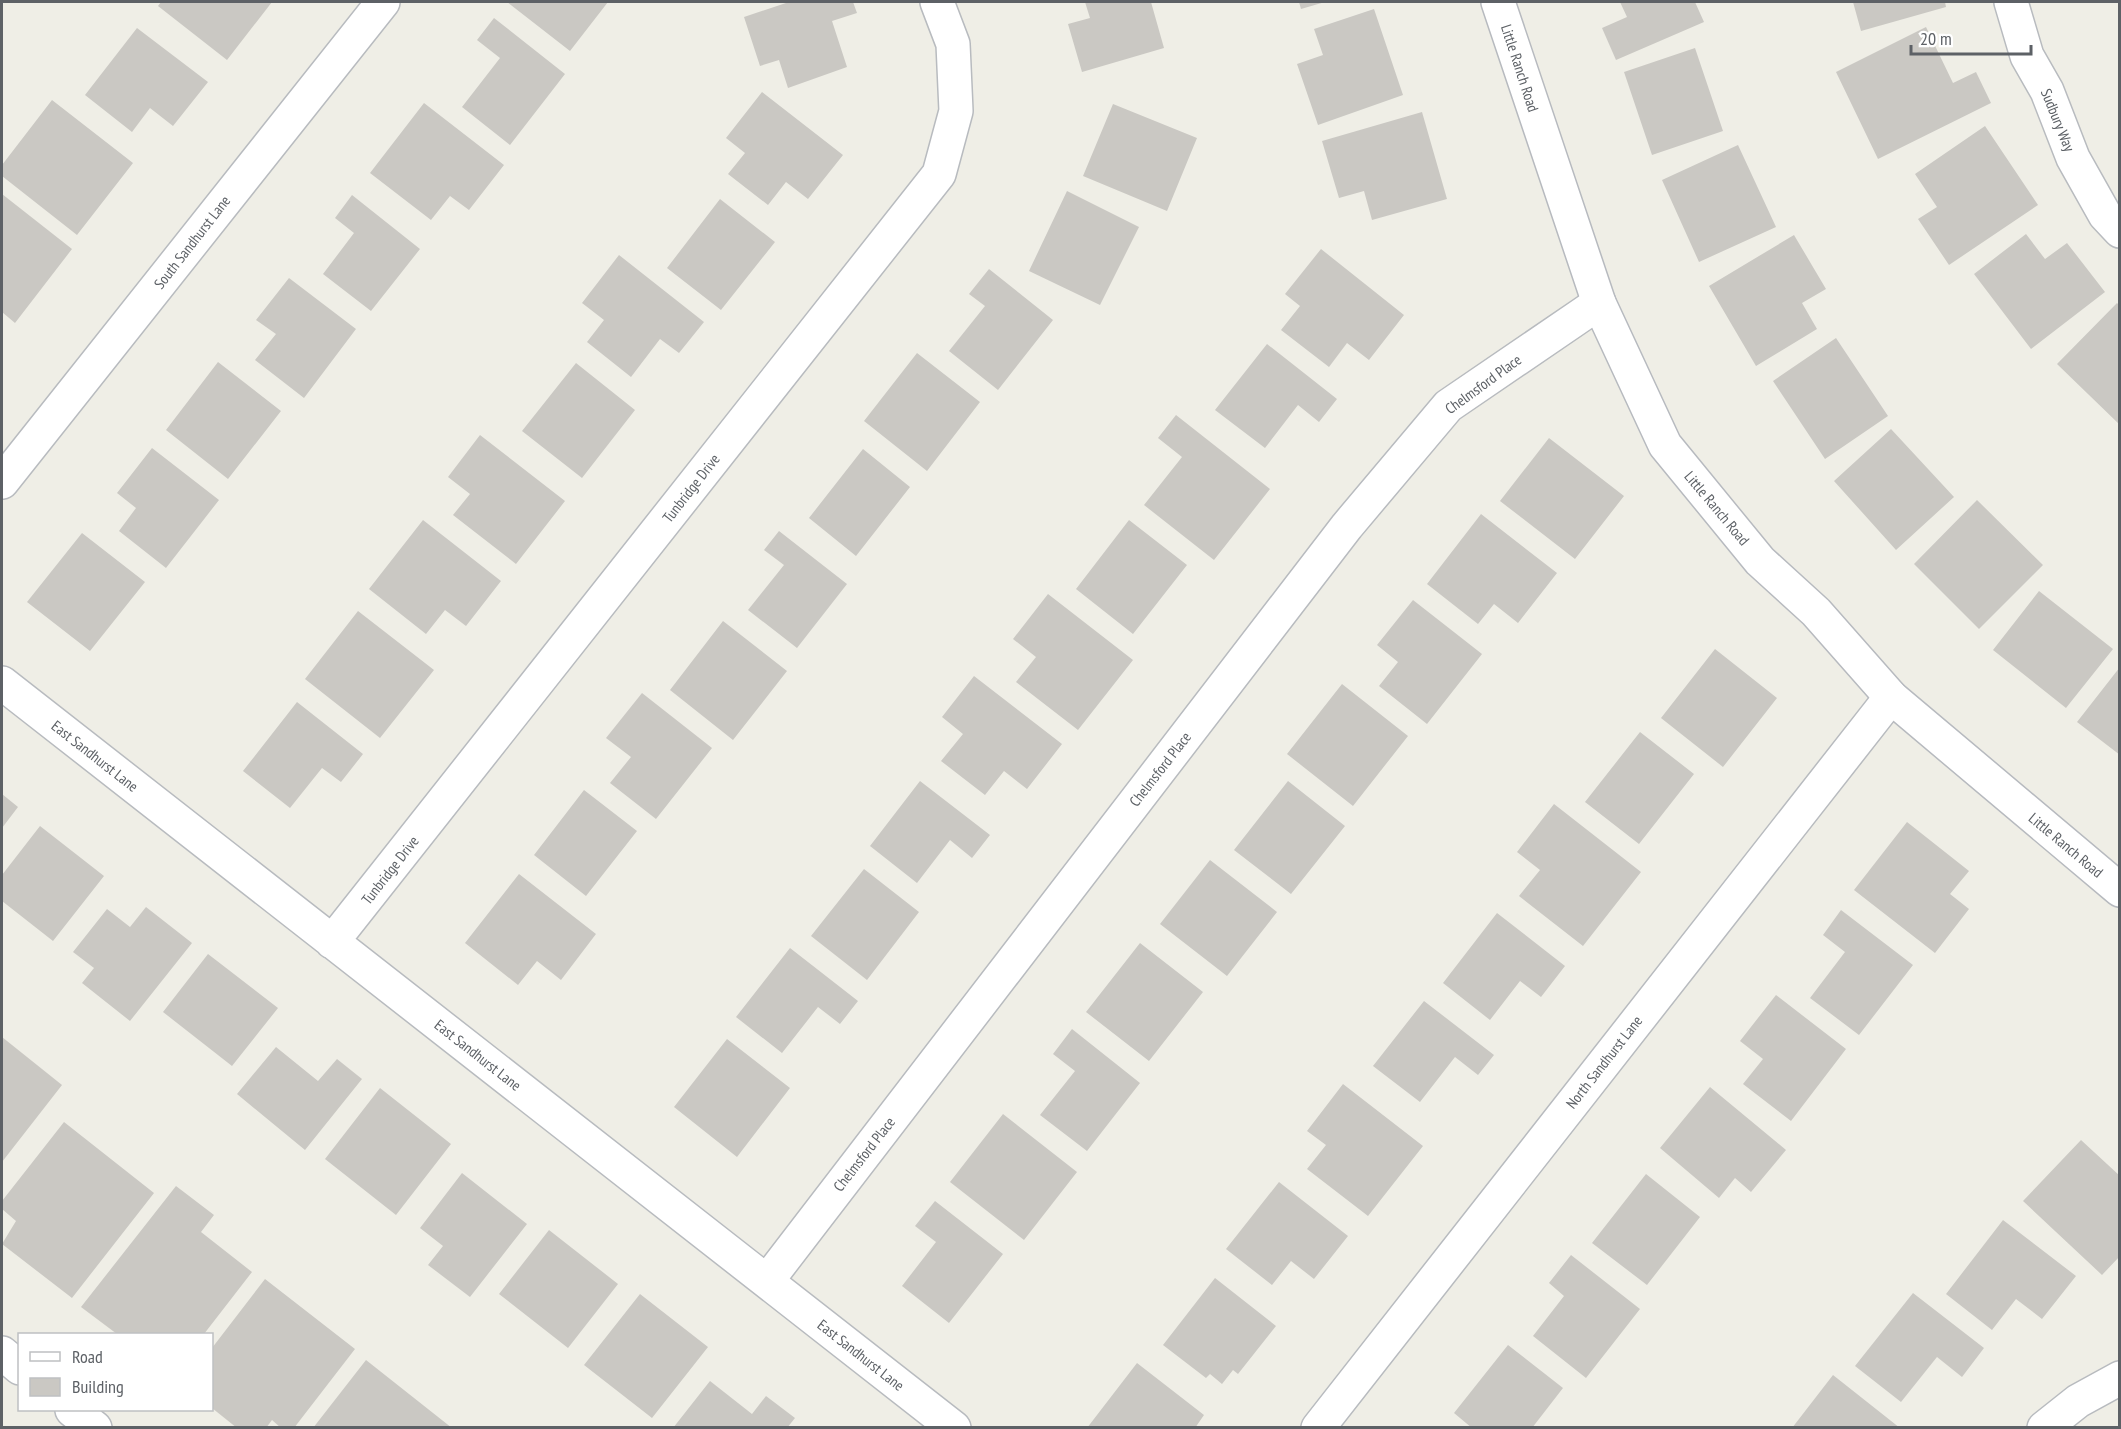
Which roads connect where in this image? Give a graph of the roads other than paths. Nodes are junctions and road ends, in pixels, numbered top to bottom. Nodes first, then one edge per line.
1 (383, 2) edge
2 (938, 2) edge
3 (1498, 2) edge
4 (2011, 2) edge
5 (2120, 231) edge
6 (1599, 303) junction
7 (2, 482) edge
8 (2, 683) edge
9 (1891, 697) junction
10 (2120, 890) edge
11 (332, 942) junction
12 (767, 1281) junction
13 (2, 1353) edge
14 (18, 1366) edge
15 (2120, 1378) edge
16 (73, 1411) edge
17 (95, 1428) edge
18 (954, 1428) edge
19 (1318, 1428) edge
20 (2044, 1428) edge

1 - 7 street, South Sandhurst Lane
2 - 11 street, Tunbridge Drive
3 - 6 street, Little Ranch Road
4 - 5 street, Sudbury Way
6 - 9 street, Little Ranch Road
6 - 12 street, Chelmsford Place
8 - 11 street, East Sandhurst Lane
9 - 10 street, Little Ranch Road
9 - 19 street, North Sandhurst Lane
11 - 12 street, East Sandhurst Lane
12 - 18 street, East Sandhurst Lane
13 - 14 street
15 - 20 street
16 - 17 street

